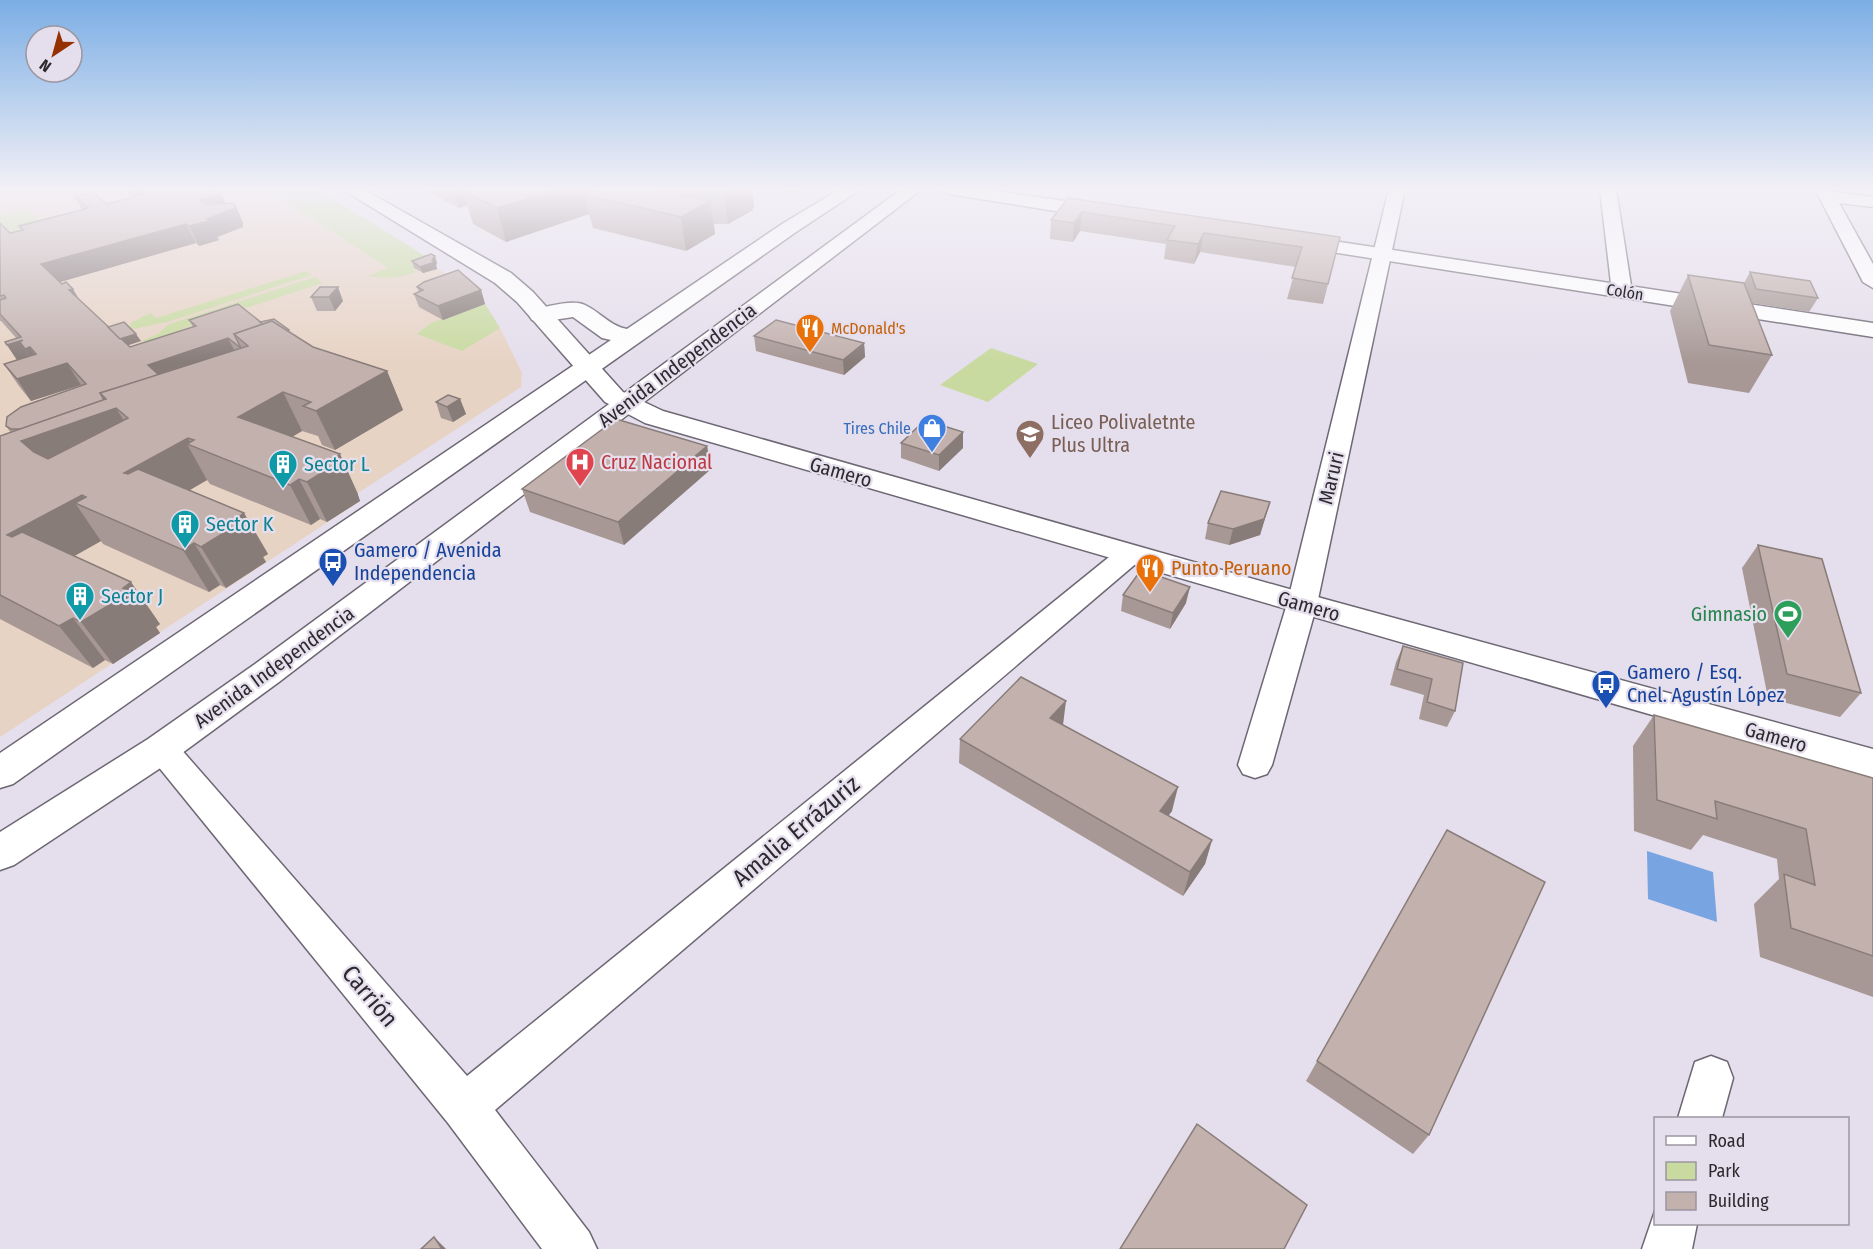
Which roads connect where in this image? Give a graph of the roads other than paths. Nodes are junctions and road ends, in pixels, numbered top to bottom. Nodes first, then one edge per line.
1 (451, 247) edge
2 (761, 247) edge
3 (834, 247) edge
4 (1333, 247) edge
5 (1383, 247) edge
6 (1616, 247) edge
7 (1854, 247) edge
8 (1381, 255) junction
9 (1873, 282) edge
10 (1622, 292) junction
11 (540, 315) junction
12 (1873, 330) edge
13 (632, 337) junction
14 (695, 350) junction
15 (587, 367) junction
16 (623, 404) junction
17 (1129, 555) junction
18 (1302, 604) junction
19 (161, 749) junction
20 (1255, 765) dead end
21 (1873, 765) edge
22 (0, 773) edge
23 (0, 853) edge
24 (464, 1107) junction
25 (1673, 1225) edge
26 (573, 1249) edge
27 (1667, 1249) edge

1 - 11 main road, Gamero
2 - 13 main road
3 - 14 main road, Avenida Independencia
4 - 8 main road, Colón
5 - 8 street, Maruri
6 - 10 street
7 - 9 street
8 - 10 main road, Colón
8 - 18 street, Maruri
10 - 12 main road, Colón
11 - 13 main road
11 - 15 main road, Gamero
13 - 15 main road
14 - 15 main road
14 - 16 main road, Avenida Independencia
15 - 16 main road, Gamero
15 - 22 main road
16 - 17 main road, Gamero
16 - 19 main road, Avenida Independencia
17 - 18 main road, Gamero
17 - 24 street, Amalia Errázuriz
18 - 20 street, Maruri
18 - 21 main road, Gamero
19 - 23 main road, Avenida Independencia
19 - 24 street, Carrión
24 - 26 street, Carrión
25 - 27 street

